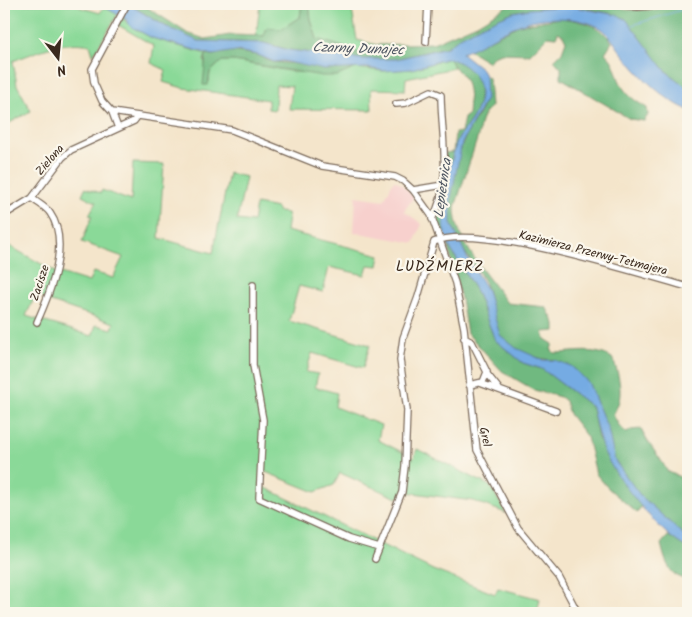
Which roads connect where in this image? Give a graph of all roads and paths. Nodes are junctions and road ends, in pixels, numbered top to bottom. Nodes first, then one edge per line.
1 (127, 4) edge
2 (428, 4) edge
3 (617, 4) edge
4 (668, 4) edge
5 (426, 42) dead end
6 (396, 104) dead end
7 (112, 112) junction
8 (137, 117) junction
9 (118, 128) junction
10 (443, 185) junction
11 (413, 190) junction
12 (32, 198) junction
13 (4, 215) edge
14 (432, 219) junction
15 (442, 238) junction
16 (253, 284) dead end
17 (688, 287) edge
18 (37, 322) dead end
19 (464, 338) junction
20 (487, 374) junction
21 (480, 383) junction
22 (469, 385) junction
23 (499, 389) junction
24 (556, 411) dead end
25 (379, 548) junction
26 (375, 559) dead end
27 (578, 613) edge

1 - 7 street
2 - 5 street
3 - 4 street
6 - 10 street
7 - 8 street
7 - 9 street
8 - 9 street, Zielona
8 - 11 street
9 - 12 street, Zielona
10 - 11 street
10 - 14 street
11 - 14 street
12 - 13 street, Zielona
12 - 18 street, Zacisze
14 - 15 street
15 - 17 street, Kazimierza Przerwy-Tetmajera
15 - 19 street, Grel
15 - 25 street
16 - 25 street
19 - 20 street
19 - 22 street, Grel
20 - 21 street
20 - 23 street
21 - 22 street
21 - 23 street
22 - 27 street, Grel
23 - 24 street
25 - 26 street

